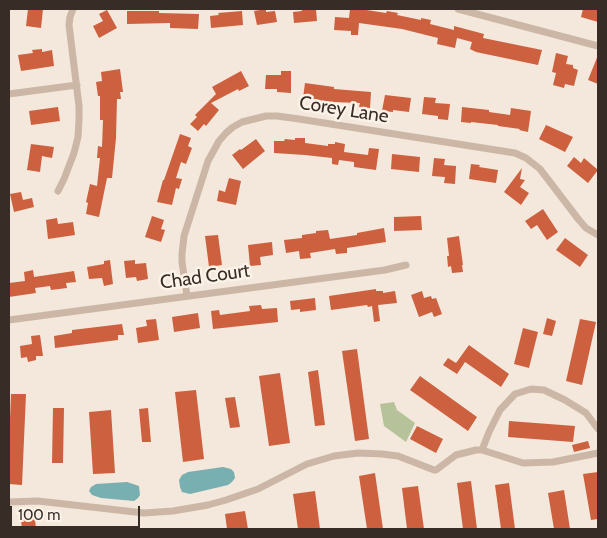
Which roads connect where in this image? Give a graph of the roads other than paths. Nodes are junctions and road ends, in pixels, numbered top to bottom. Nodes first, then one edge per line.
1 (73, 9) edge
2 (458, 9) edge
3 (598, 46) edge
4 (77, 85) junction
5 (9, 94) edge
6 (58, 191) dead end
7 (598, 235) edge
8 (406, 265) dead end
9 (187, 296) junction
10 (9, 320) edge
11 (598, 428) edge
12 (482, 450) junction
13 (598, 453) edge
14 (9, 502) edge

1 - 4 street
2 - 3 street
4 - 5 street
4 - 6 street
7 - 9 street, Corey Lane
8 - 9 street, Chad Court
9 - 10 street, Chad Court
11 - 12 street
12 - 13 street
12 - 14 street

